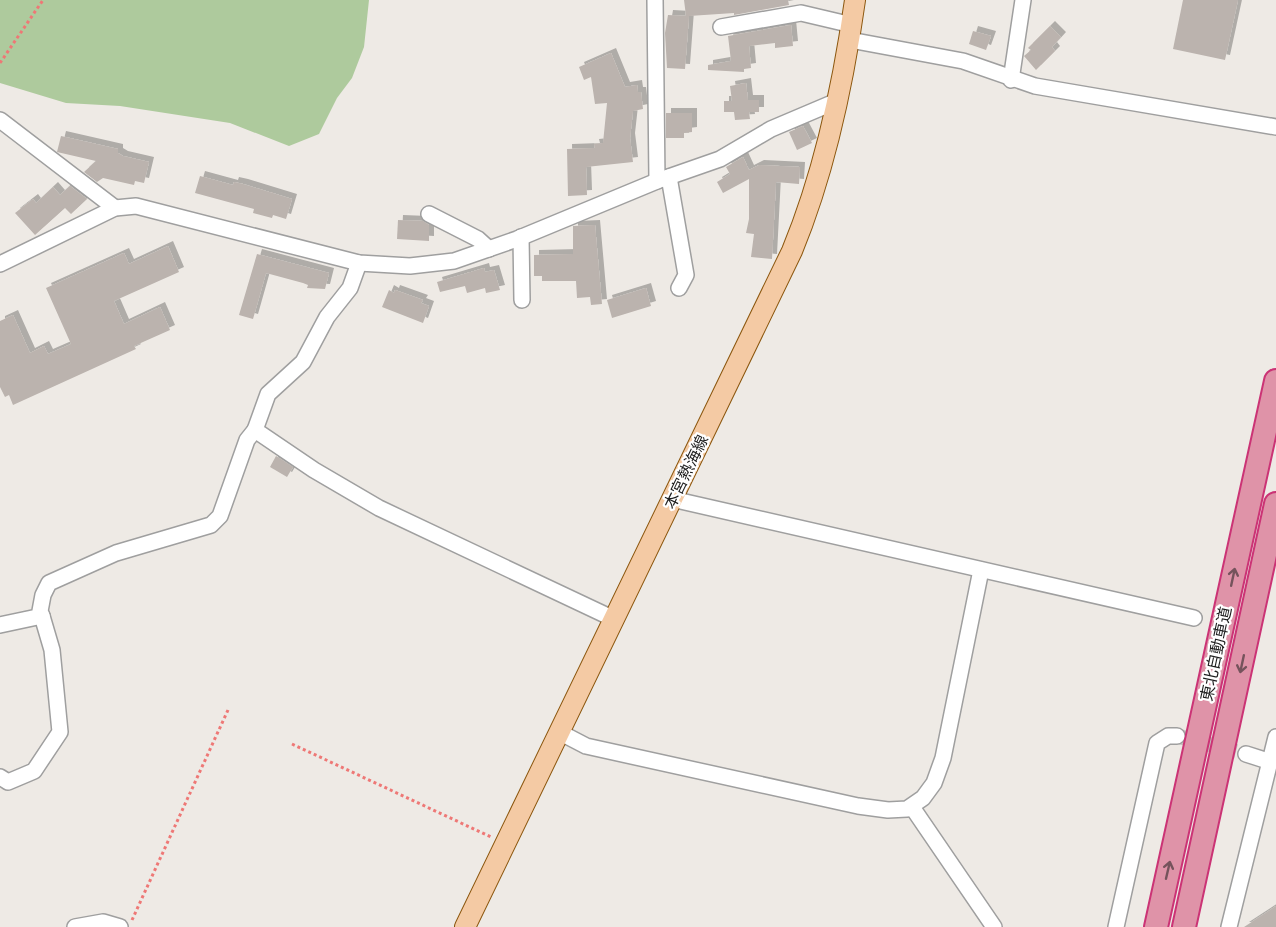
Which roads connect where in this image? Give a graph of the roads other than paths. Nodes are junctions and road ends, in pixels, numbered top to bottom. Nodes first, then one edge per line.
1 (655, 0) edge
2 (855, 0) edge
3 (1023, 0) edge
4 (721, 27) dead end
5 (851, 32) junction
6 (1011, 80) junction
7 (837, 101) junction
8 (0, 120) edge
9 (1276, 127) edge
10 (663, 179) junction
11 (115, 208) junction
12 (429, 214) dead end
13 (521, 237) junction
14 (489, 249) junction
15 (359, 263) junction
16 (0, 264) edge
17 (679, 288) dead end
18 (522, 300) dead end
19 (1276, 381) edge
20 (255, 430) junction
21 (672, 499) junction
22 (1276, 504) edge
23 (981, 570) junction
24 (42, 616) junction
25 (1194, 618) dead end
26 (614, 619) junction
27 (0, 625) edge
28 (561, 733) junction
29 (1177, 736) dead end
30 (1276, 737) edge
31 (1246, 754) tunnel mouth
32 (1271, 762) junction
33 (0, 777) edge
34 (912, 807) junction
35 (75, 927) edge
36 (120, 927) edge
37 (465, 927) edge
38 (993, 927) edge
39 (1116, 927) edge
40 (1156, 927) edge
41 (1184, 927) edge
42 (1229, 927) edge

1 - 10 street
2 - 5 main road, 本宮熱海線
3 - 6 street
4 - 5 street
5 - 6 street
5 - 7 main road, 本宮熱海線
6 - 9 street
7 - 10 street
7 - 21 main road, 本宮熱海線
8 - 11 street
10 - 13 street
10 - 17 street
11 - 15 street
11 - 16 street
12 - 14 street
13 - 14 street
13 - 18 street
14 - 15 street
15 - 20 street
40 -> 19 highway, 東北自動車道
20 - 24 street
20 - 26 street
21 - 23 street
21 - 26 main road, 本宮熱海線
22 -> 41 highway, 東北自動車道
23 - 25 street
23 - 34 street
24 - 27 street
24 - 33 street
26 - 28 main road, 本宮熱海線
28 - 34 street
28 - 37 main road, 本宮熱海線
29 - 39 street
30 - 32 street
31 - 32 street
32 - 42 street
34 - 38 street
35 - 36 street

